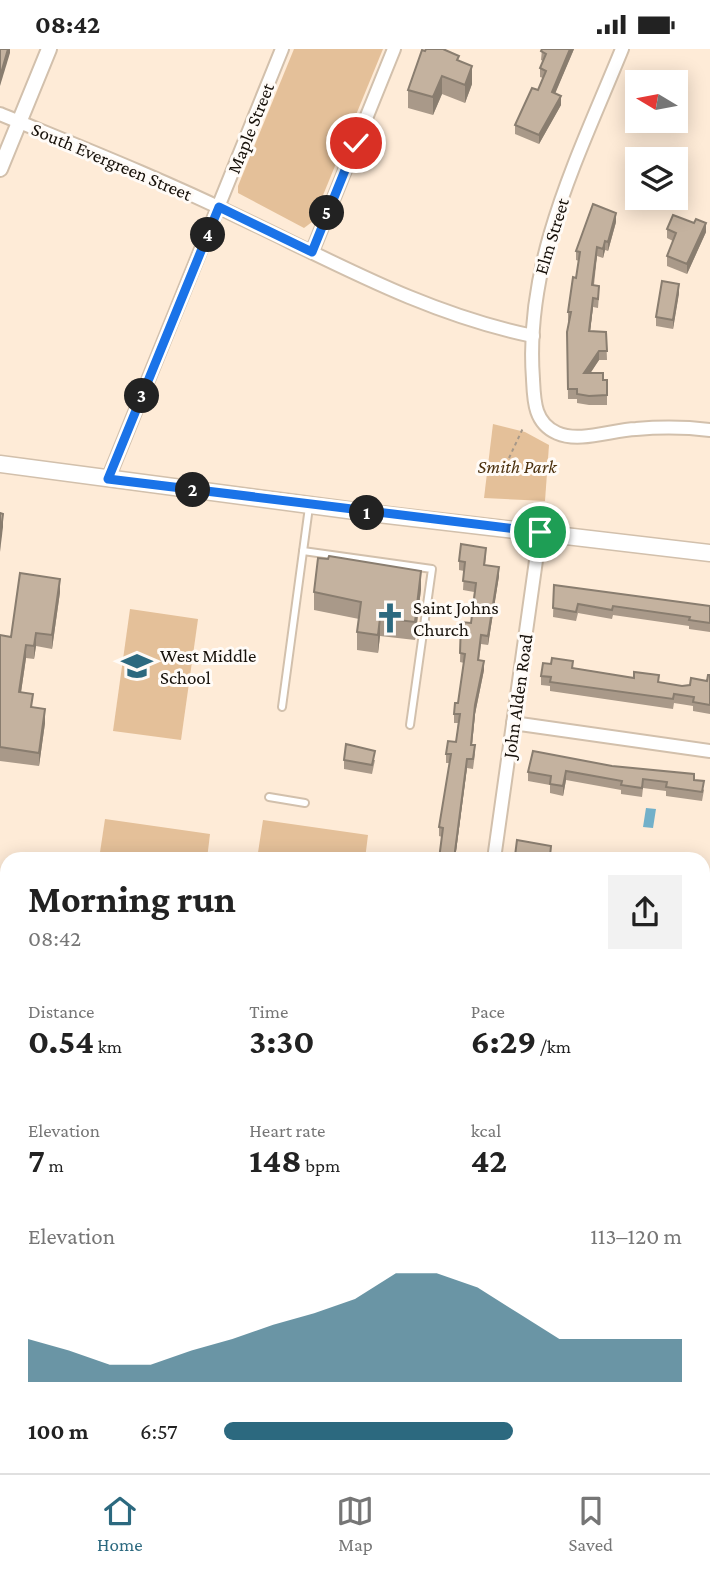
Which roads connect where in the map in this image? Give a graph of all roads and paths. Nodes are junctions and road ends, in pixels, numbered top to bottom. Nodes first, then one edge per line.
1 (49, 49) edge
2 (282, 49) edge
3 (394, 49) edge
4 (622, 49) edge
5 (0, 114) edge
6 (19, 122) junction
7 (0, 169) edge
8 (219, 207) junction
9 (312, 252) junction
10 (533, 336) junction
11 (523, 428) dead end
12 (710, 430) edge
13 (509, 459) dead end
14 (0, 464) edge
15 (108, 479) junction
16 (310, 505) junction
17 (540, 532) junction
18 (303, 551) junction
19 (710, 552) edge
20 (282, 707) dead end
21 (513, 723) junction
22 (410, 725) dead end
23 (710, 751) edge
24 (269, 797) dead end
25 (305, 803) dead end
26 (495, 852) edge

1 - 6 street
2 - 8 street, Maple Street
3 - 9 street
4 - 10 street, Elm Street
5 - 6 street, South Evergreen Street
6 - 7 street
6 - 8 street, South Evergreen Street
8 - 9 street, South Evergreen Street
8 - 15 street, Maple Street
9 - 10 street, South Evergreen Street
10 - 12 street, Elm Street
11 - 13 path
14 - 15 main road
15 - 16 main road
16 - 17 main road
16 - 18 lane
17 - 19 main road
17 - 21 street, John Alden Road
18 - 20 lane
18 - 22 lane
21 - 23 street
21 - 26 street, John Alden Road
24 - 25 lane

